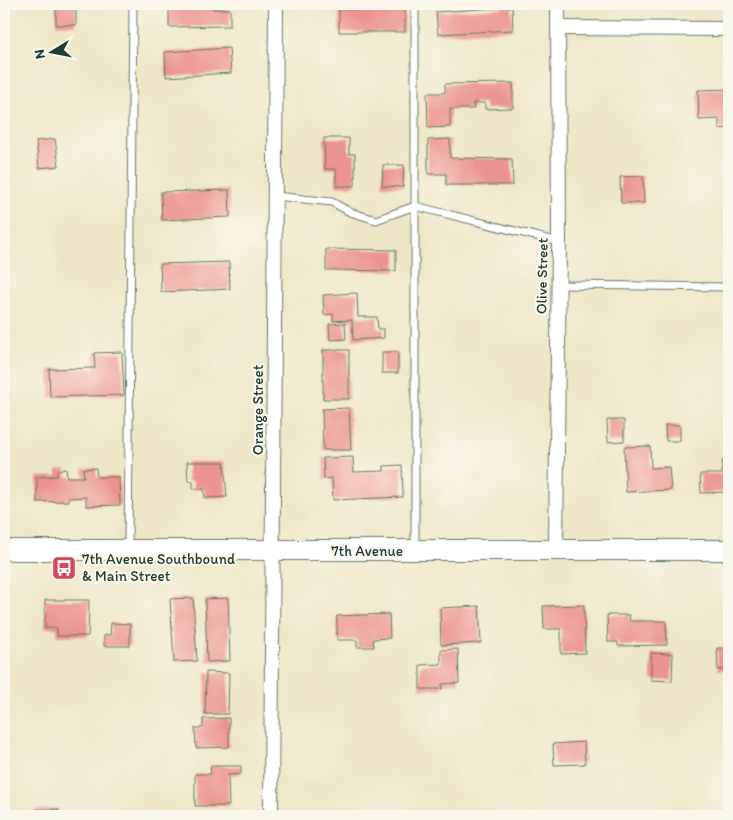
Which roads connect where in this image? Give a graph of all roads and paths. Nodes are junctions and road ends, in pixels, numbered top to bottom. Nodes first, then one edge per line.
1 (133, 4) edge
2 (276, 4) edge
3 (415, 4) edge
4 (558, 4) edge
5 (558, 28) junction
6 (729, 29) edge
7 (275, 196) junction
8 (415, 206) junction
9 (559, 242) junction
10 (559, 285) junction
11 (729, 287) edge
12 (556, 549) junction
13 (4, 550) edge
14 (729, 550) edge
15 (128, 551) junction
16 (273, 551) junction
17 (415, 551) junction
18 (271, 816) edge

1 - 15 lane
2 - 7 street, Orange Street
3 - 8 lane
4 - 5 street, Olive Street
5 - 6 street
5 - 9 street, Olive Street
7 - 8 lane
7 - 16 street, Orange Street
8 - 9 lane
8 - 17 lane
9 - 10 street, Olive Street
10 - 11 lane
10 - 12 street, Olive Street
12 - 14 street, 7th Avenue
12 - 17 street, 7th Avenue
13 - 15 street, 7th Avenue
15 - 16 street, 7th Avenue
16 - 17 street, 7th Avenue
16 - 18 street, Orange Street

